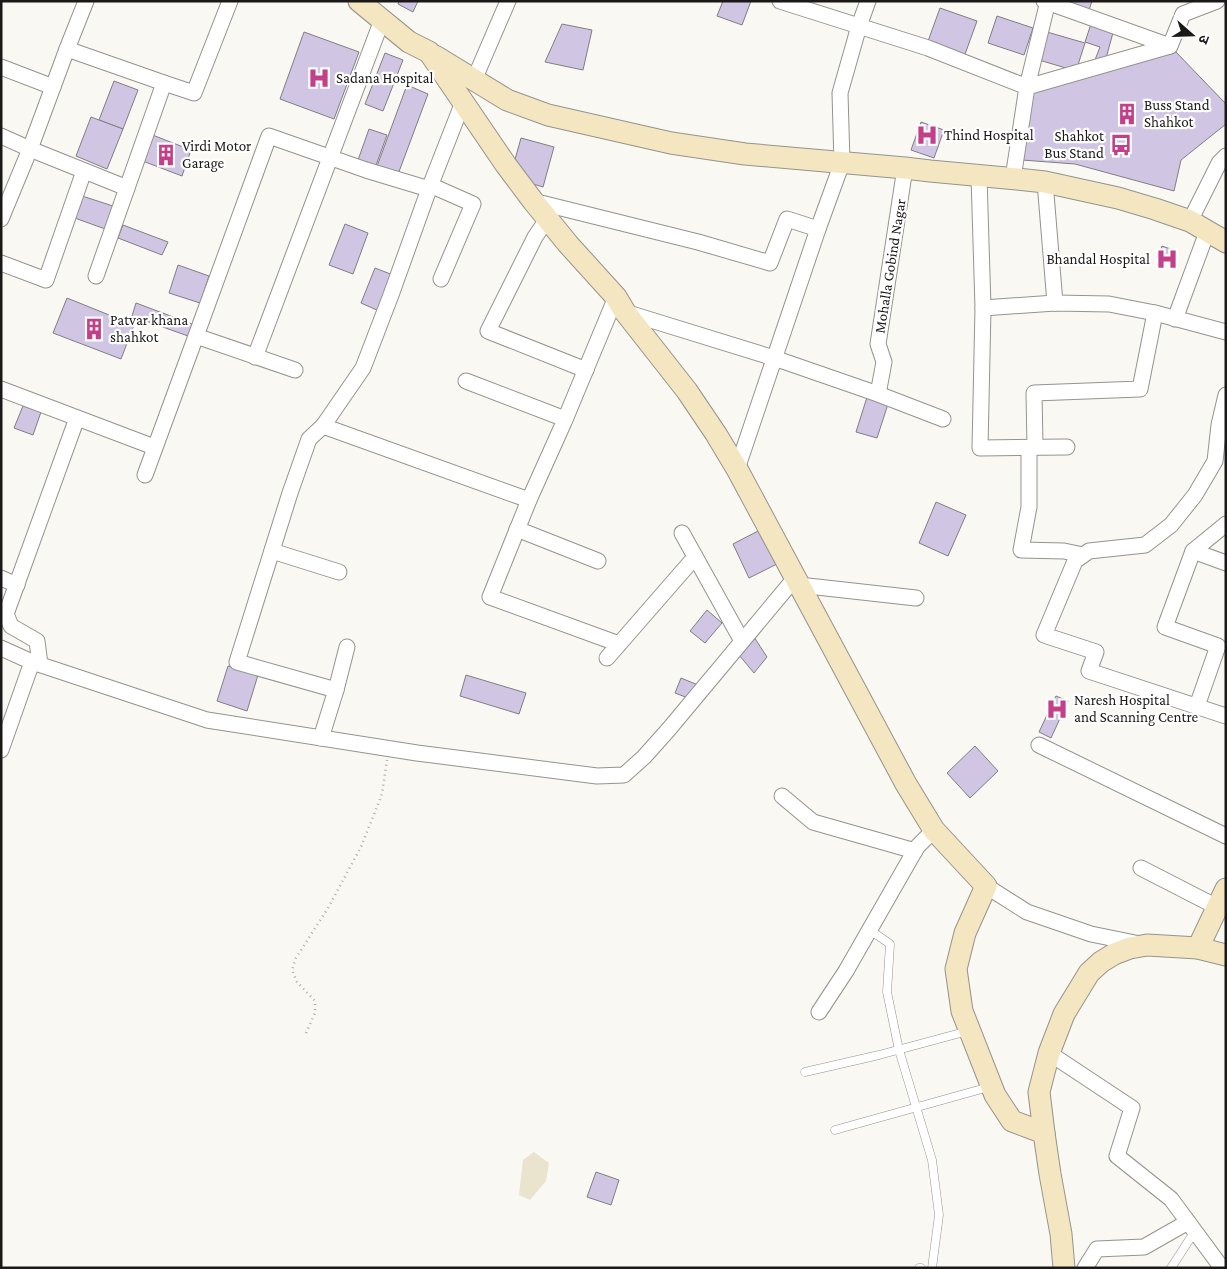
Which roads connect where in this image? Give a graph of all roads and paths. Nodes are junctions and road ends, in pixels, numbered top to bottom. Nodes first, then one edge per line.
1 (86, 1) edge
2 (230, 1) edge
3 (359, 1) edge
4 (508, 1) edge
5 (780, 1) edge
6 (868, 1) edge
7 (1217, 1) edge
8 (1046, 2) edge
9 (1185, 8) edge
10 (382, 20) junction
11 (858, 26) junction
12 (1170, 46) junction
13 (67, 49) junction
14 (429, 52) junction
15 (1, 67) edge
16 (474, 80) junction
17 (164, 83) junction
18 (53, 87) junction
19 (1027, 87) junction
20 (464, 102) junction
21 (1, 136) edge
22 (30, 149) junction
23 (1226, 156) edge
24 (330, 158) junction
25 (842, 163) junction
26 (905, 168) junction
27 (84, 171) junction
28 (979, 176) junction
29 (1013, 178) junction
30 (1045, 182) junction
31 (430, 187) junction
32 (127, 188) junction
33 (533, 201) junction
34 (2, 213) edge
35 (548, 218) junction
36 (818, 229) junction
37 (1208, 232) edge
38 (1, 263) edge
39 (96, 276) dead end
40 (441, 279) dead end
41 (1055, 303) junction
42 (620, 305) junction
43 (982, 308) junction
44 (1155, 313) junction
45 (1176, 319) junction
46 (1226, 332) edge
47 (196, 336) junction
48 (255, 357) junction
49 (774, 358) junction
50 (295, 370) dead end
51 (586, 370) junction
52 (466, 381) dead end
53 (1, 389) edge
54 (878, 394) junction
55 (1226, 395) edge
56 (77, 418) junction
57 (943, 419) dead end
58 (565, 420) junction
59 (323, 426) junction
60 (1067, 446) dead end
61 (1032, 447) junction
62 (154, 448) junction
63 (737, 469) junction
64 (145, 475) dead end
65 (529, 500) junction
66 (1226, 524) edge
67 (517, 529) junction
68 (682, 534) dead end
69 (272, 551) junction
70 (1193, 551) junction
71 (1083, 555) junction
72 (695, 557) junction
73 (598, 561) dead end
74 (1226, 563) edge
75 (339, 572) dead end
76 (1, 578) edge
77 (797, 582) junction
78 (17, 585) junction
79 (916, 598) dead end
80 (742, 641) junction
81 (619, 644) junction
82 (347, 646) dead end
83 (1, 648) edge
84 (607, 658) dead end
85 (36, 663) junction
86 (336, 690) junction
87 (1197, 706) junction
88 (1226, 716) edge
89 (320, 738) junction
90 (1039, 745) dead end
91 (388, 749) junction
92 (1, 750) edge
93 (782, 796) dead end
94 (934, 830) junction
95 (1226, 836) edge
96 (915, 851) junction
97 (1141, 868) dead end
98 (986, 886) junction
99 (1221, 898) edge
100 (870, 930) junction
101 (1147, 945) junction
102 (1198, 948) junction
103 (1226, 955) edge
104 (819, 1012) dead end
105 (970, 1031) junction
106 (306, 1033) dead end
107 (899, 1050) junction
108 (1049, 1053) junction
109 (805, 1072) dead end
110 (991, 1086) junction
111 (917, 1107) junction
112 (835, 1130) dead end
113 (1044, 1132) junction
114 (1191, 1227) junction
115 (932, 1268) edge
116 (1064, 1268) edge
117 (1085, 1268) edge
118 (1172, 1268) edge
119 (1222, 1268) edge

1 - 13 street
2 - 17 street
3 - 10 street
4 - 16 street
5 - 11 street
6 - 11 street
7 - 9 street
8 - 12 street
8 - 19 street
9 - 12 street
10 - 14 street
10 - 24 street
11 - 19 street
11 - 25 street
12 - 19 street
13 - 17 street
13 - 18 street
14 - 16 street
14 - 20 street
15 - 18 street
16 - 25 street
17 - 32 street
18 - 22 street
19 - 29 street
20 - 31 street
20 - 33 street
21 - 22 street
22 - 27 street
22 - 34 street
23 - 37 street
24 - 31 street
24 - 47 street
24 - 48 street
25 - 26 street
25 - 36 street
26 - 28 street
26 - 54 street, Mohalla Gobind Nagar
27 - 32 street
27 - 38 street
28 - 29 street
28 - 43 street
29 - 30 street
30 - 37 street
30 - 41 street
31 - 40 street
31 - 59 street
32 - 39 street
33 - 35 street
33 - 36 street
35 - 42 street
35 - 51 street
36 - 49 street
37 - 45 street
41 - 43 street
41 - 44 street
42 - 49 street
42 - 51 street
42 - 63 street
43 - 61 street
44 - 45 street
44 - 61 street
45 - 46 street
47 - 48 street
47 - 62 street
48 - 50 street
49 - 54 street
49 - 63 street
51 - 58 street
52 - 58 street
53 - 56 street
54 - 57 street
55 - 71 street
56 - 62 street
56 - 78 street
58 - 65 street
59 - 65 street
59 - 69 street
60 - 61 street
61 - 71 street
62 - 64 street
63 - 77 street
65 - 67 street
66 - 70 street
67 - 73 street
67 - 81 street
68 - 72 street
69 - 75 street
69 - 86 street
70 - 74 street
70 - 87 street
71 - 87 street
72 - 80 street
72 - 81 street
76 - 78 street
77 - 79 street
77 - 80 street
77 - 94 street
78 - 85 street
80 - 91 street
81 - 84 street
82 - 86 street
83 - 85 street
85 - 89 street
85 - 92 street
86 - 89 street
87 - 88 street
89 - 91 street
90 - 95 street
91 - 106 path
93 - 96 street
94 - 96 street
94 - 98 street
96 - 100 street
97 - 99 street
98 - 101 street
98 - 105 street
99 - 102 street
100 - 104 street
100 - 107 lane
101 - 102 street
101 - 108 street
102 - 103 street
105 - 107 lane
105 - 110 street
107 - 109 lane
107 - 111 lane
108 - 113 street
108 - 114 street
110 - 111 lane
110 - 113 street
111 - 112 lane
111 - 115 lane
113 - 116 street
114 - 117 street
114 - 118 lane
114 - 119 street

